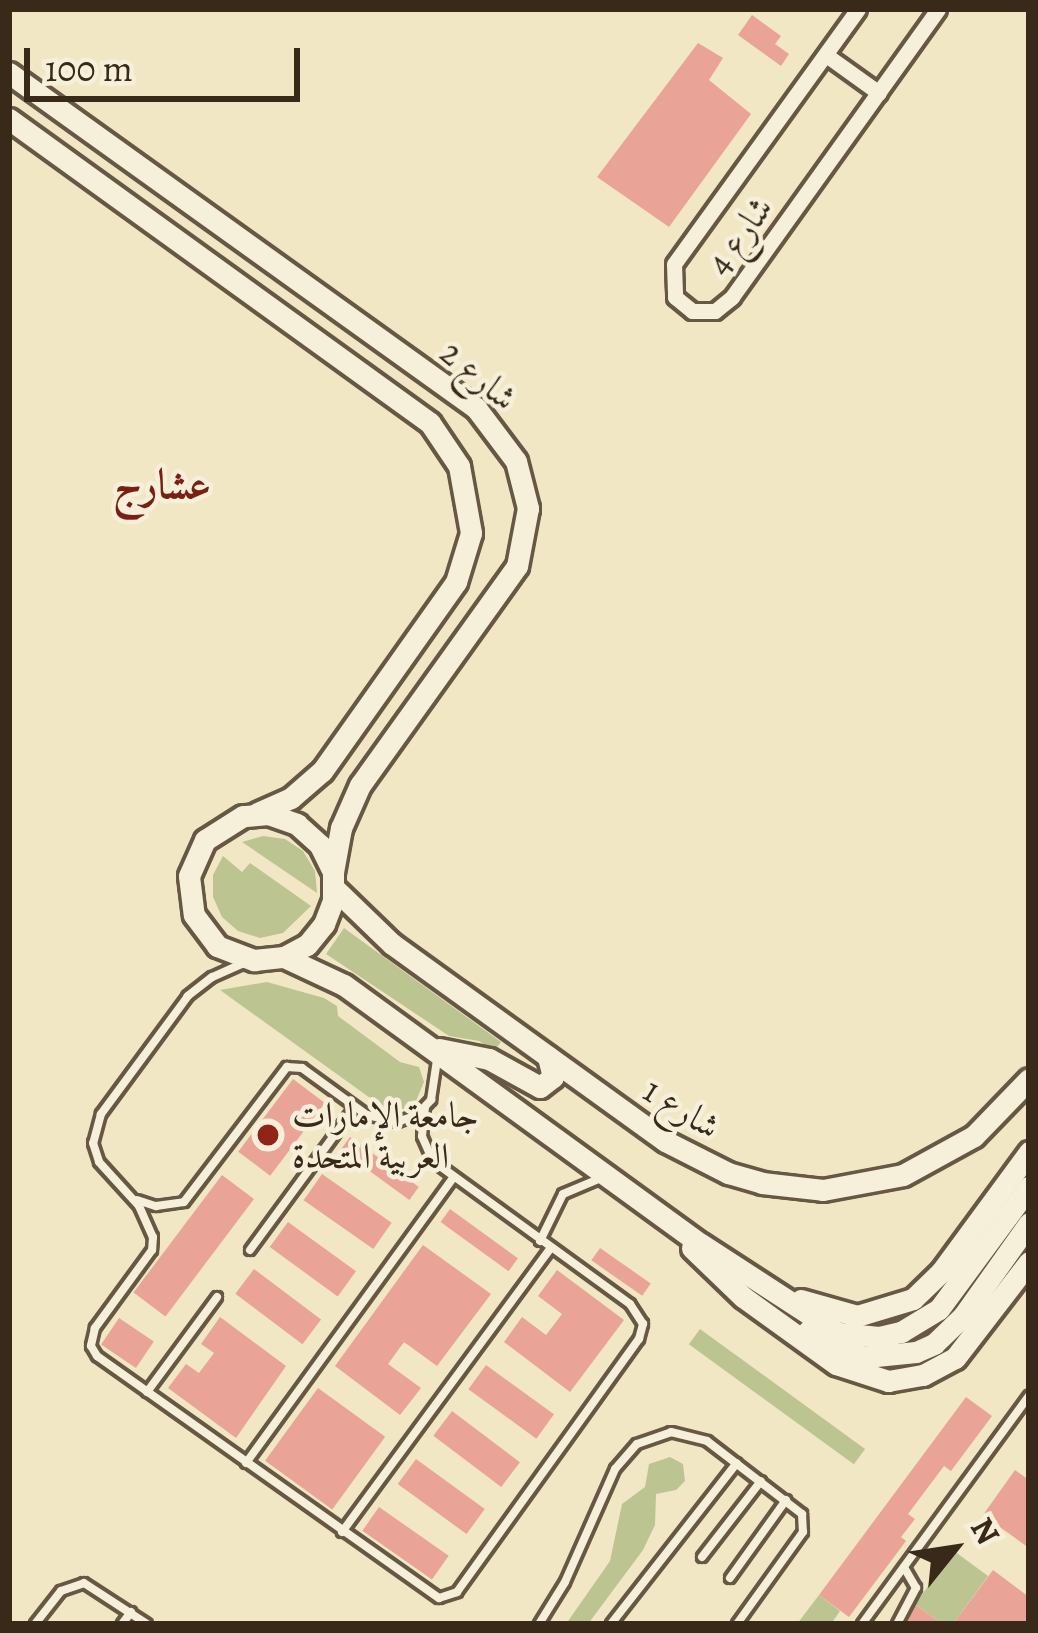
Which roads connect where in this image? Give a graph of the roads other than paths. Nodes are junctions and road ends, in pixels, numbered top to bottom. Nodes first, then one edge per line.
1 (858, 9) edge
2 (938, 9) edge
3 (826, 55) junction
4 (9, 74) edge
5 (879, 93) junction
6 (9, 119) edge
7 (253, 814) junction
8 (333, 880) junction
9 (284, 957) junction
10 (254, 960) junction
11 (432, 1048) junction
12 (548, 1057) junction
13 (1029, 1079) edge
14 (355, 1107) junction
15 (425, 1108) junction
16 (1029, 1152) edge
17 (611, 1177) junction
18 (453, 1178) junction
19 (1029, 1187) edge
20 (131, 1198) junction
21 (653, 1208) junction
22 (1029, 1223) edge
23 (540, 1240) junction
24 (688, 1244) junction
25 (551, 1248) junction
26 (250, 1250) dead end
27 (1029, 1262) edge
28 (217, 1297) dead end
29 (147, 1392) junction
30 (1029, 1396) edge
31 (246, 1463) junction
32 (737, 1463) junction
33 (761, 1481) junction
34 (786, 1500) junction
35 (342, 1532) junction
36 (702, 1557) dead end
37 (904, 1567) junction
38 (730, 1578) dead end
39 (131, 1612) junction
40 (35, 1624) edge
41 (122, 1624) edge
42 (147, 1624) edge
43 (539, 1624) edge
44 (611, 1624) edge
45 (737, 1624) edge
46 (862, 1624) edge
47 (897, 1624) edge

1 - 3 street, شارع 4
2 - 5 street, شارع 4
3 - 5 street
3 - 5 street, شارع 4
4 - 8 street, شارع 2
6 - 7 street, شارع 2
7 - 8 street
7 - 10 street
8 - 9 street
8 - 12 street, شارع 1
9 - 10 street
9 - 11 street
10 - 20 lane
11 - 12 street
11 - 15 lane
11 - 17 street
12 - 13 street, شارع 1
14 - 15 lane
14 - 20 lane
14 - 26 lane
15 - 18 lane
16 - 21 street
17 - 21 street
17 - 23 lane
18 - 23 lane
18 - 31 lane
19 - 21 street
20 - 29 lane
21 - 24 street
22 - 24 street
23 - 25 lane
24 - 27 street
25 - 35 lane
25 - 35 lane
28 - 29 lane
29 - 31 lane
30 - 37 lane
31 - 35 lane
32 - 33 lane
32 - 43 lane
32 - 44 lane
33 - 34 lane
33 - 36 lane
34 - 38 lane
34 - 45 lane
37 - 46 lane
37 - 47 lane
39 - 40 lane
39 - 41 lane
39 - 42 lane

